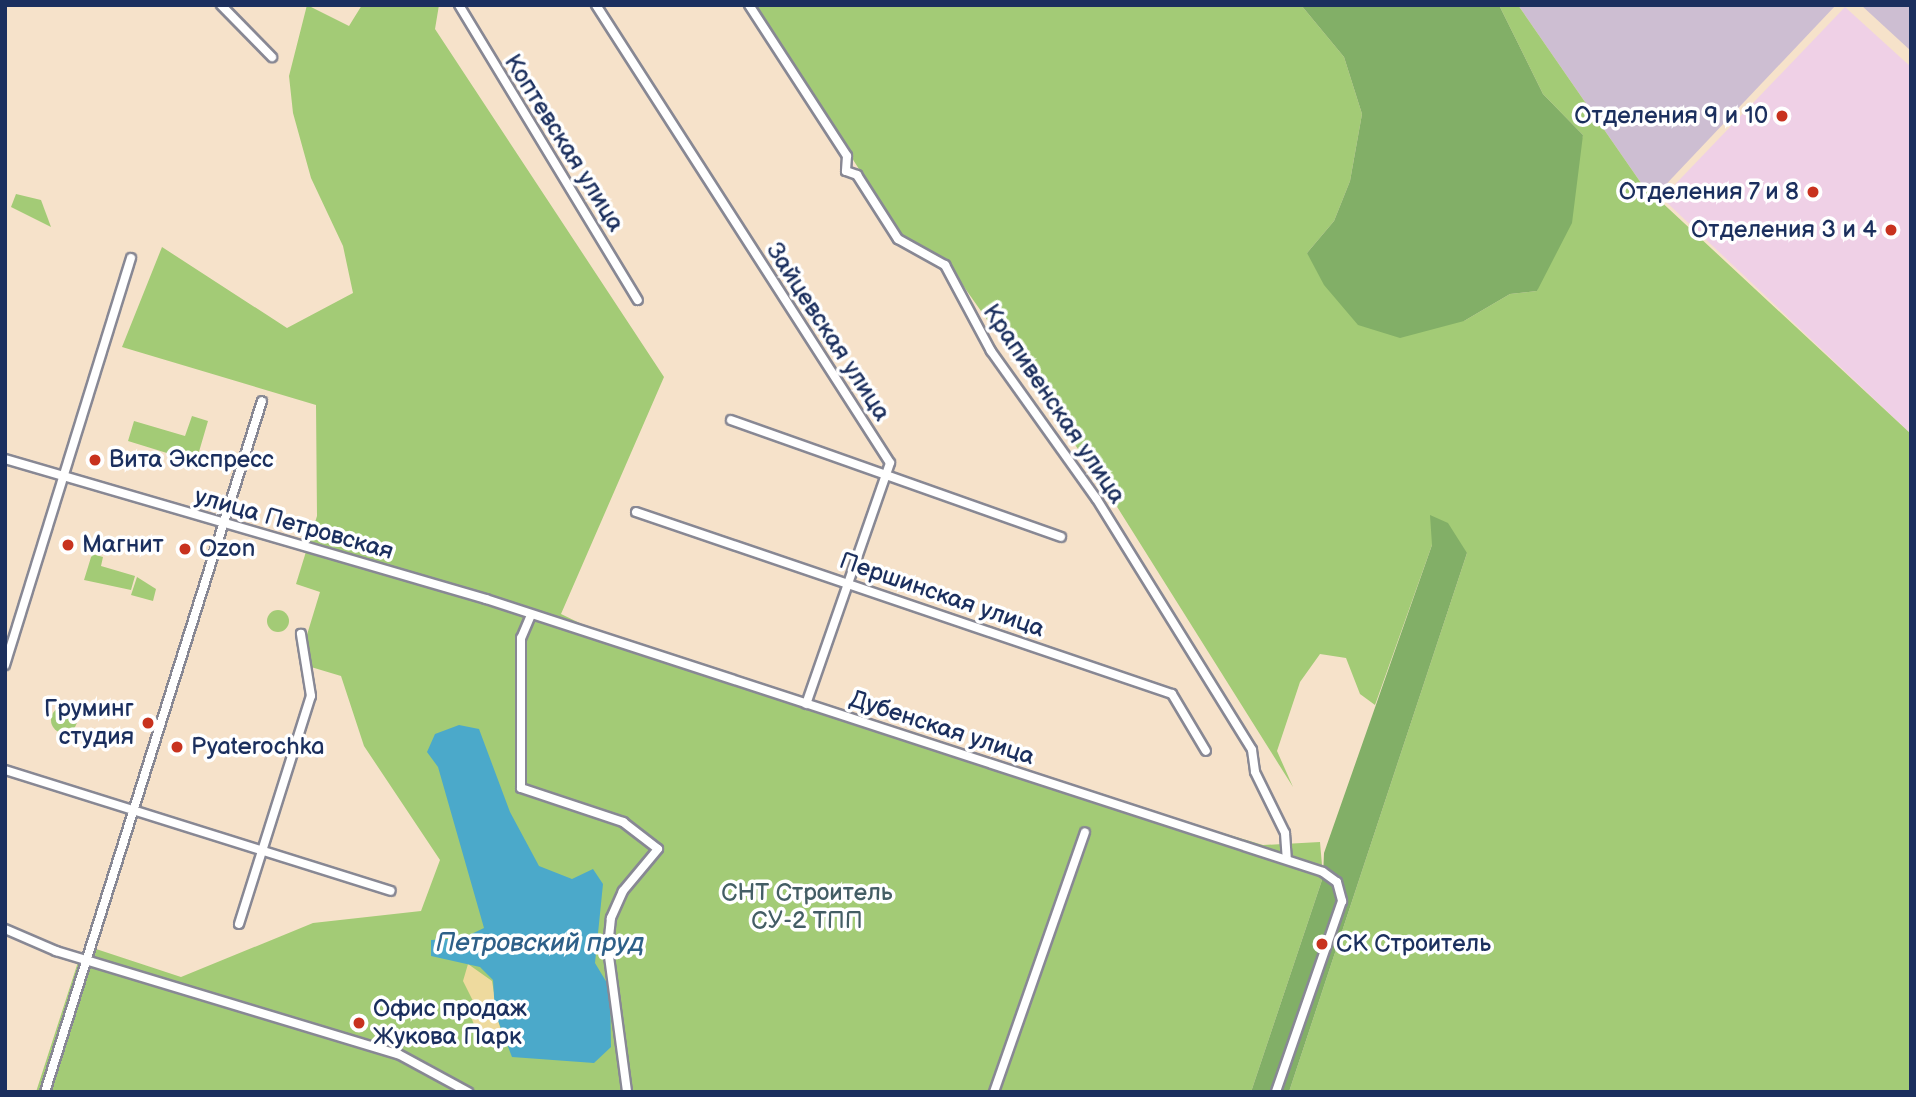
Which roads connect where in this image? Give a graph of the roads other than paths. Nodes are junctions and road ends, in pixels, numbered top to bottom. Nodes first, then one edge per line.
1 (221, 5) edge
2 (459, 5) edge
3 (596, 5) edge
4 (749, 5) edge
5 (272, 57) dead end
6 (131, 258) dead end
7 (638, 300) dead end
8 (262, 401) dead end
9 (731, 420) dead end
10 (5, 459) edge
11 (891, 474) junction
12 (63, 476) junction
13 (636, 512) dead end
14 (225, 525) junction
15 (1061, 537) dead end
16 (850, 583) junction
17 (531, 615) junction
18 (301, 634) dead end
19 (5, 665) edge
20 (806, 704) junction
21 (1206, 751) dead end
22 (5, 770) edge
23 (135, 810) junction
24 (1085, 832) dead end
25 (261, 851) junction
26 (1287, 859) junction
27 (390, 891) dead end
28 (239, 924) dead end
29 (5, 929) edge
30 (89, 961) junction
31 (45, 1092) edge
32 (468, 1092) edge
33 (627, 1092) edge
34 (994, 1092) edge
35 (1276, 1092) edge

1 - 5 street
2 - 7 street, Коптевская улица
3 - 11 street, Зайцевская улица
4 - 26 street, Крапивенская улица
6 - 12 street
8 - 14 street
9 - 11 street
10 - 12 street, улица Петровская
11 - 15 street
11 - 16 street
12 - 14 street, улица Петровская
12 - 19 street
13 - 16 street, Першинская улица
14 - 17 street, улица Петровская
14 - 23 street
16 - 20 street
16 - 21 street, Першинская улица
17 - 20 street, Дубенская улица
17 - 33 street
18 - 25 street
20 - 26 street, Дубенская улица
22 - 23 street
23 - 25 street
23 - 30 street
24 - 34 street
25 - 27 street
25 - 28 street
26 - 35 street, Дубенская улица
29 - 30 street
30 - 31 street
30 - 32 street

